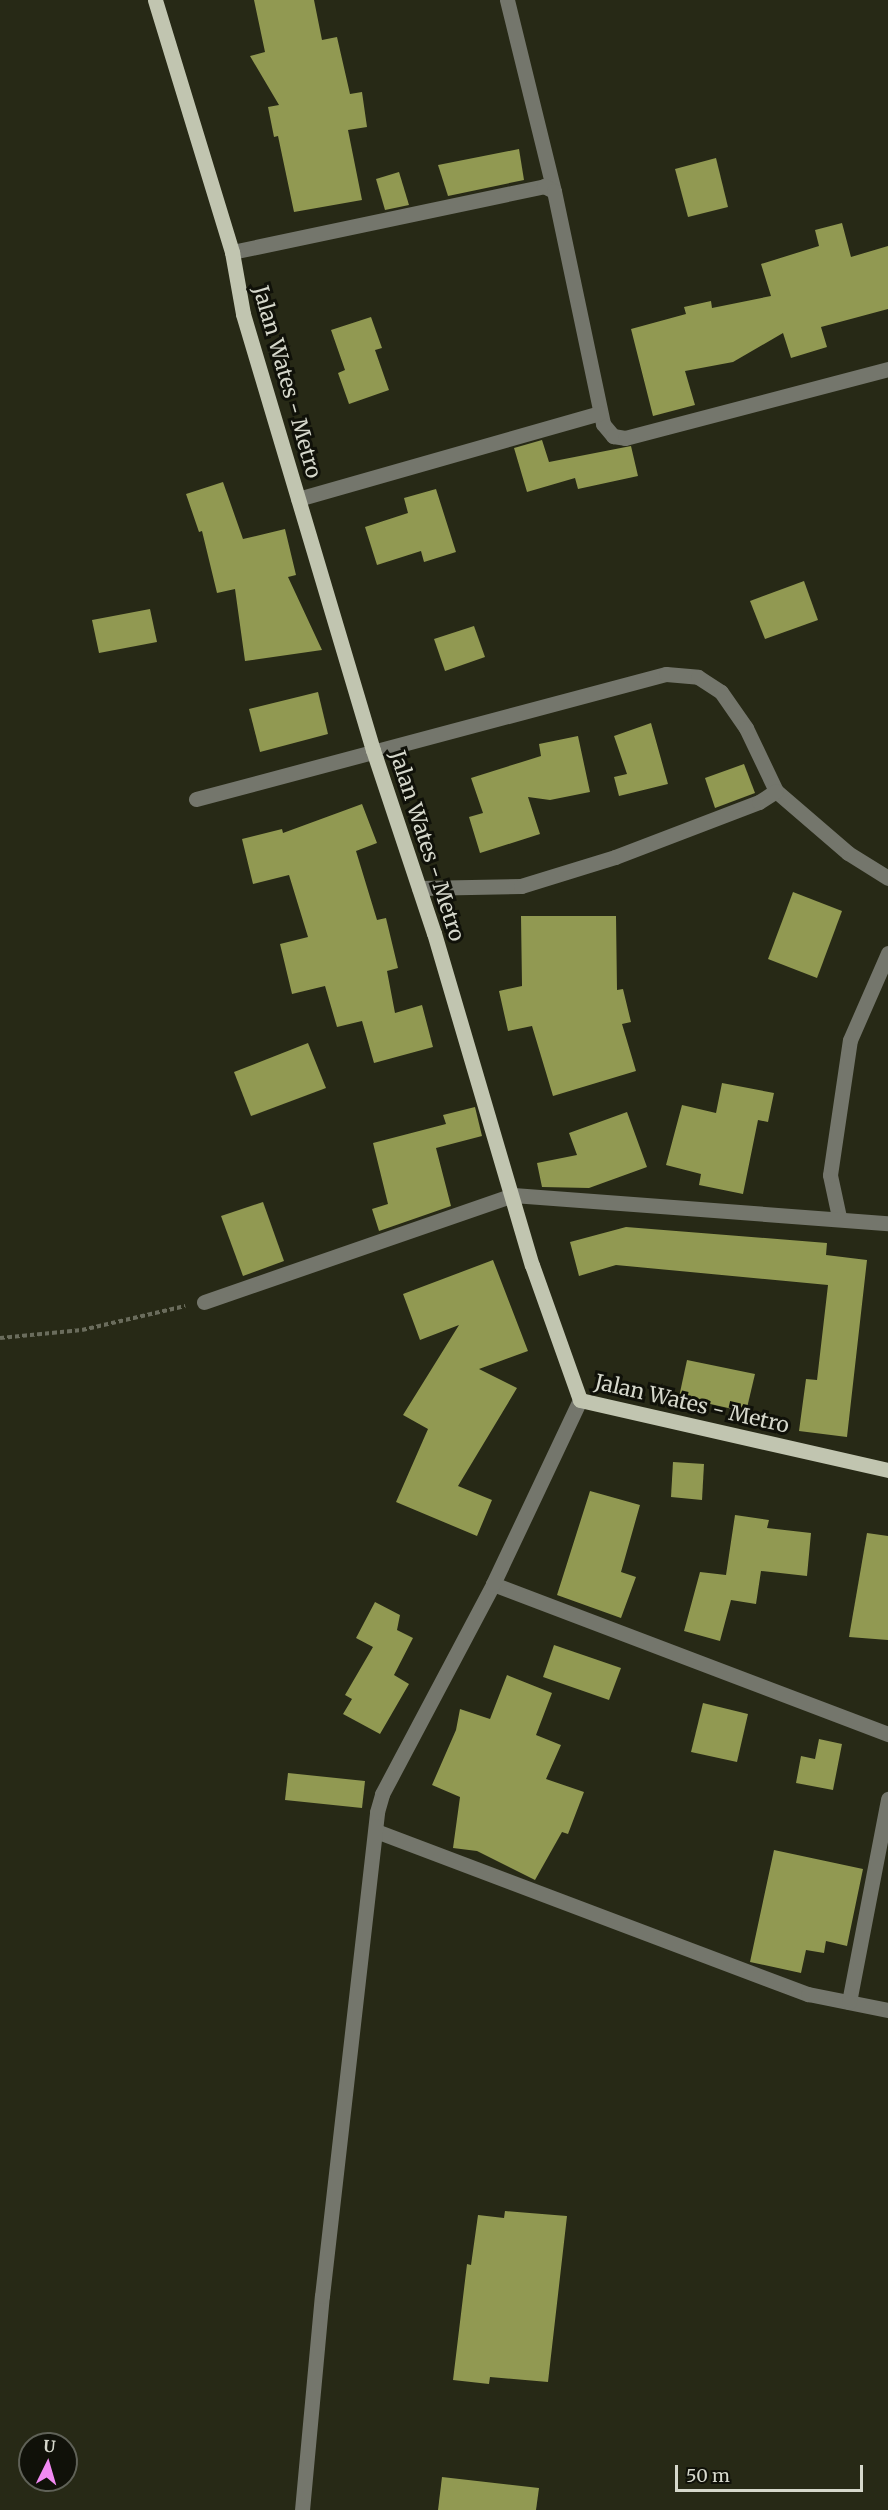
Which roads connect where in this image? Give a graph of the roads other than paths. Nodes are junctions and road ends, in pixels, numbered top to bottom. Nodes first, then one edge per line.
1 (155, 0) edge
2 (507, 0) edge
3 (554, 191) junction
4 (232, 252) junction
5 (888, 369) edge
6 (600, 413) junction
7 (298, 499) junction
8 (373, 750) junction
9 (776, 791) junction
10 (196, 799) dead end
11 (888, 878) edge
12 (419, 888) junction
13 (888, 953) edge
14 (513, 1196) junction
15 (839, 1217) junction
16 (888, 1224) edge
17 (204, 1302) road end
18 (580, 1400) junction
19 (888, 1470) edge
20 (493, 1584) junction
21 (888, 1734) edge
22 (888, 1799) edge
23 (376, 1831) junction
24 (849, 2002) junction
25 (888, 2010) edge
26 (302, 2510) edge

1 - 4 main road, Jalan Wates - Metro
2 - 3 street
3 - 4 street
3 - 6 street
4 - 7 main road, Jalan Wates - Metro
5 - 6 street
6 - 7 street
7 - 8 main road, Jalan Wates - Metro
8 - 9 street
8 - 10 street
8 - 12 main road, Jalan Wates - Metro
9 - 11 street
9 - 12 street
12 - 14 main road, Jalan Wates - Metro
13 - 15 street
14 - 15 street
14 - 17 street
14 - 18 main road, Jalan Wates - Metro
15 - 16 street
18 - 19 main road, Jalan Wates - Metro
18 - 20 street
20 - 21 street
20 - 23 street
22 - 24 street
23 - 24 street
23 - 26 street
24 - 25 street

